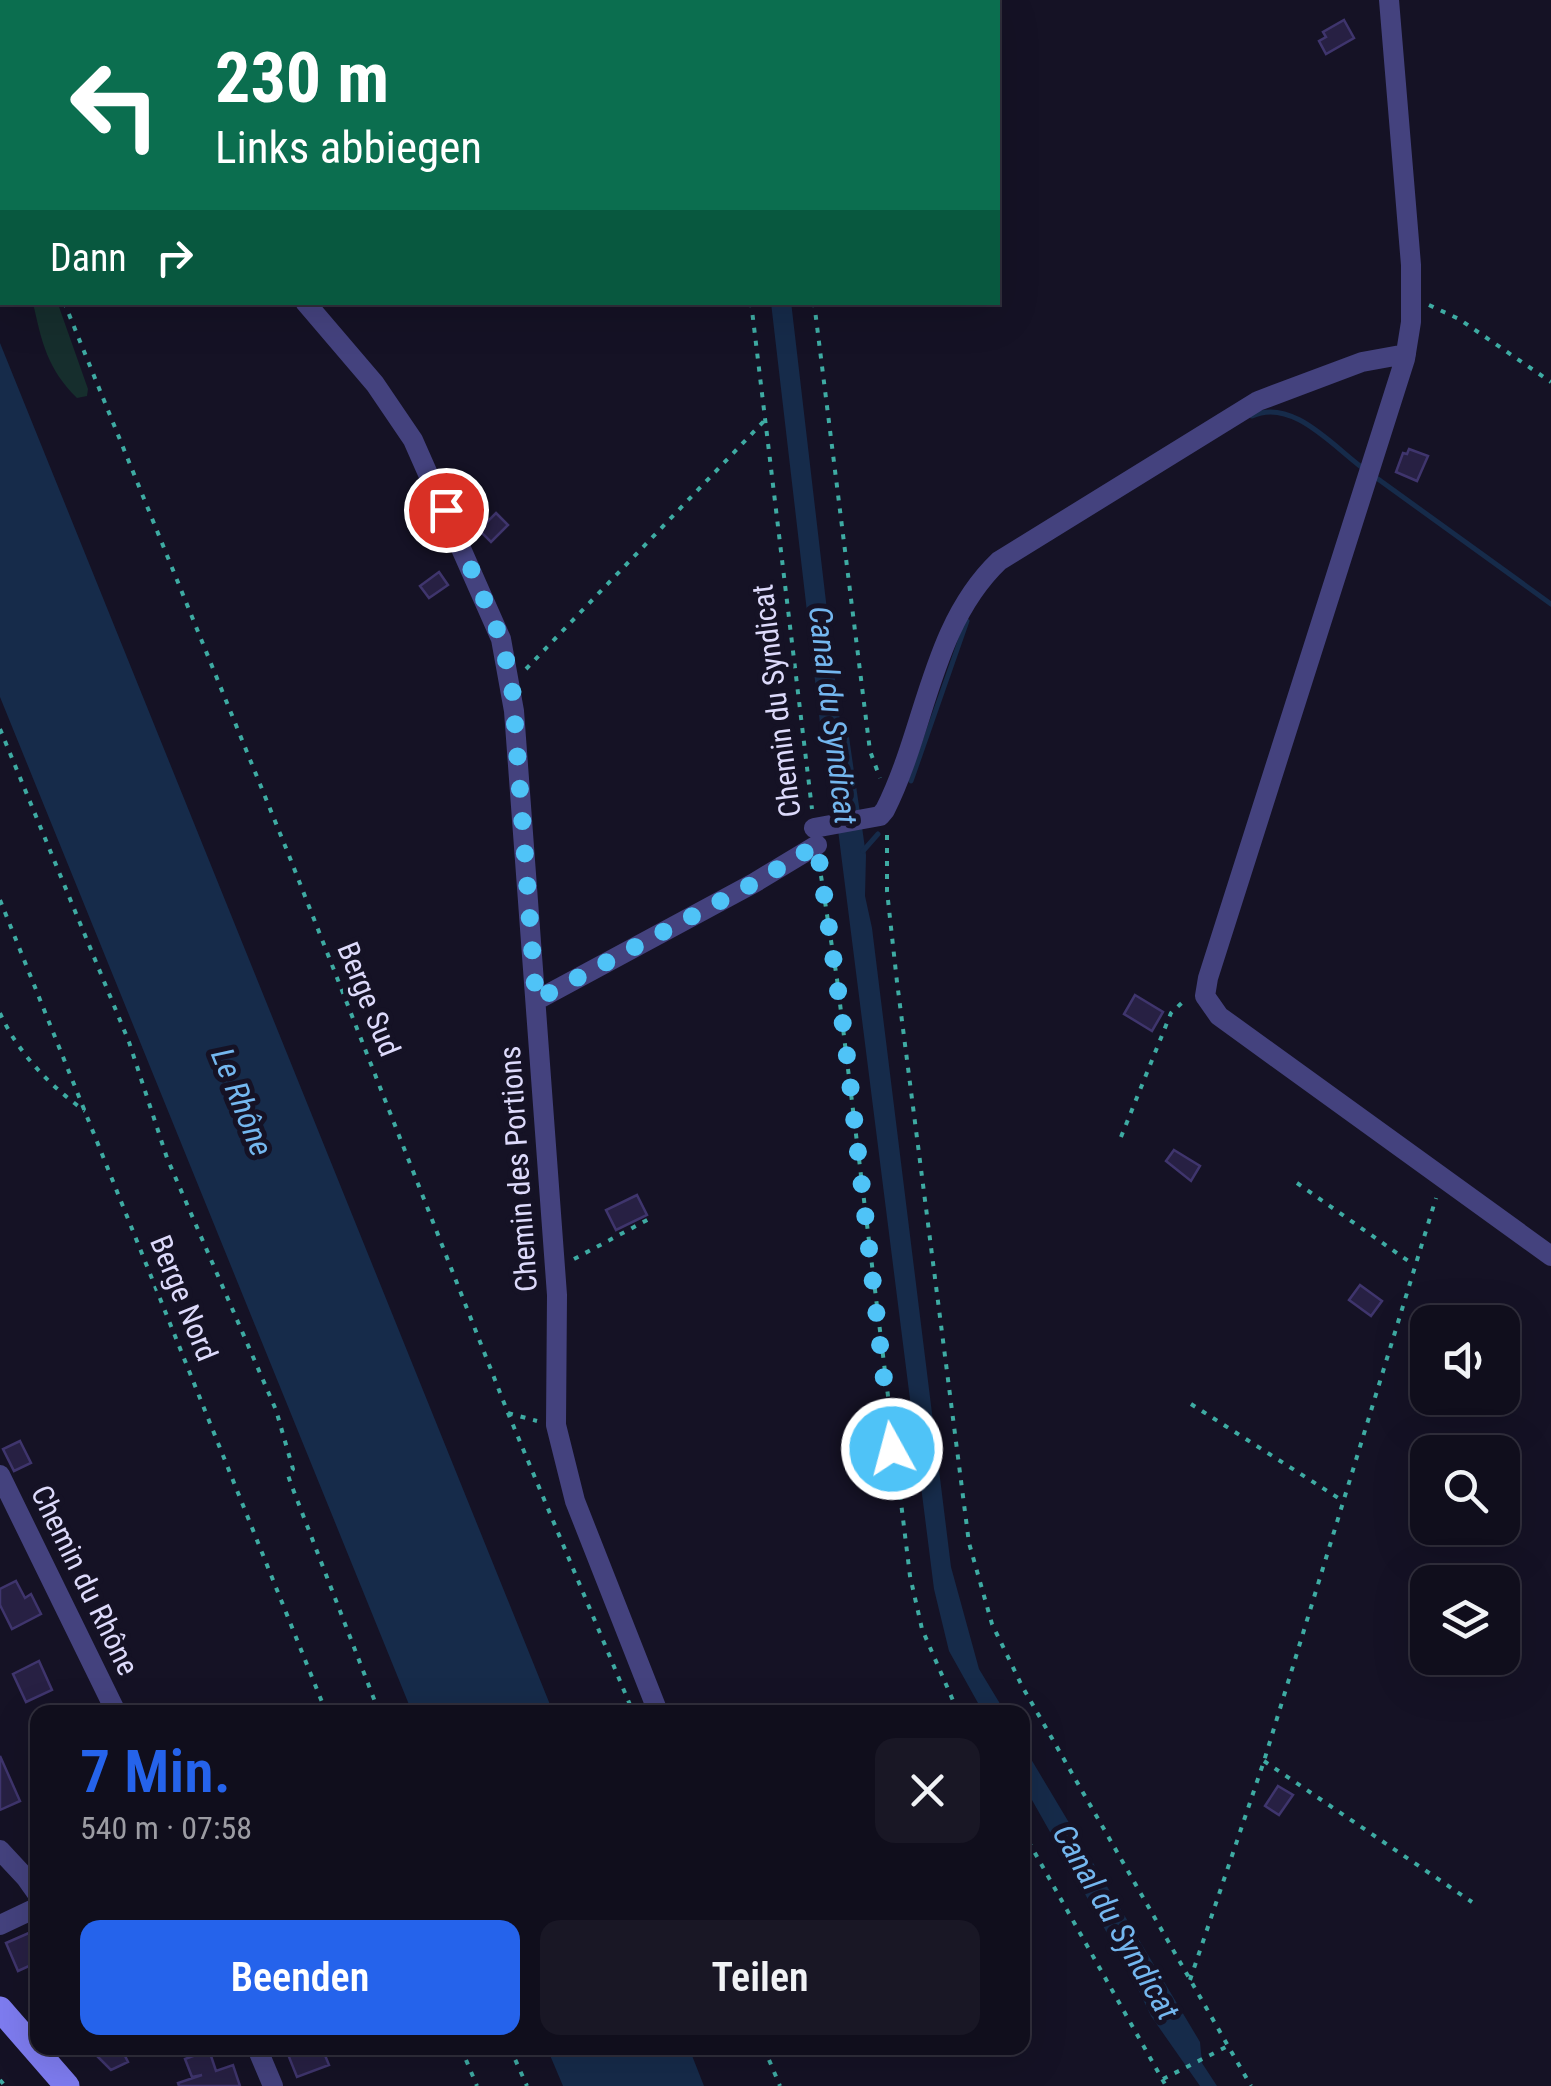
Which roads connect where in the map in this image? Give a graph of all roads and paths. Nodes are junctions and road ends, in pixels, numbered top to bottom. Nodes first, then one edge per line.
1 (1389, 0) edge
2 (1412, 300) junction
3 (65, 305) edge
4 (308, 305) edge
5 (750, 305) edge
6 (814, 305) edge
7 (1406, 354) junction
8 (1551, 382) edge
9 (765, 420) junction
10 (512, 685) junction
11 (0, 729) edge
12 (894, 791) junction
13 (880, 816) junction
14 (817, 833) junction
15 (0, 900) edge
16 (1206, 996) junction
17 (536, 1000) junction
18 (0, 1014) edge
19 (86, 1111) junction
20 (1121, 1138) dead end
21 (1448, 1181) junction
22 (1297, 1183) dead end
23 (650, 1219) dead end
24 (1551, 1256) edge
25 (1414, 1265) junction
26 (555, 1269) junction
27 (1192, 1404) dead end
28 (508, 1412) junction
29 (556, 1425) junction
30 (0, 1475) edge
31 (1343, 1501) junction
32 (113, 1705) edge
33 (323, 1705) edge
34 (376, 1705) edge
35 (630, 1705) edge
36 (655, 1705) edge
37 (952, 1705) edge
38 (1264, 1761) junction
39 (1030, 1844) edge
40 (0, 1850) edge
41 (30, 1884) edge
42 (1472, 1902) dead end
43 (30, 1912) edge
44 (0, 1925) edge
45 (1190, 1980) junction
46 (0, 2010) edge
47 (30, 2044) edge
48 (1228, 2046) junction
49 (40, 2055) edge
50 (261, 2055) edge
51 (465, 2055) edge
52 (513, 2055) edge
53 (767, 2055) edge
54 (0, 2080) edge
55 (1163, 2080) junction
56 (6, 2086) edge
57 (68, 2086) edge
58 (273, 2086) edge
59 (476, 2086) edge
60 (528, 2086) edge
61 (780, 2086) edge
62 (1166, 2086) edge
63 (1251, 2086) edge

1 - 2 street
2 - 7 street
2 - 8 path
3 - 28 path, Berge Sud
4 - 10 street, Chemin des Portions
5 - 9 path, Chemin du Syndicat
6 - 12 path
7 - 12 street
7 - 16 street
9 - 10 path
9 - 14 path, Chemin du Syndicat
10 - 17 street, Chemin des Portions
11 - 34 path
12 - 13 street
13 - 14 street
13 - 45 path
14 - 17 street
14 - 37 path, Chemin du Syndicat
15 - 19 path, Berge Nord
16 - 20 path
16 - 21 street
17 - 26 street, Chemin des Portions
18 - 19 path
19 - 33 path, Berge Nord
21 - 24 street
21 - 25 path
22 - 25 path
23 - 26 path
25 - 31 path
26 - 29 street, Chemin des Portions
27 - 31 path
28 - 29 path
28 - 35 path, Berge Sud
29 - 36 street, Chemin des Portions
30 - 32 street, Chemin du Rhône
31 - 38 path
38 - 42 path
38 - 45 path
39 - 55 path
40 - 41 street
43 - 44 street
45 - 48 path
46 - 47 main road
48 - 55 path
48 - 63 path
49 - 57 main road
50 - 58 street
51 - 59 path
52 - 60 path
53 - 61 path
54 - 56 path
55 - 62 path

